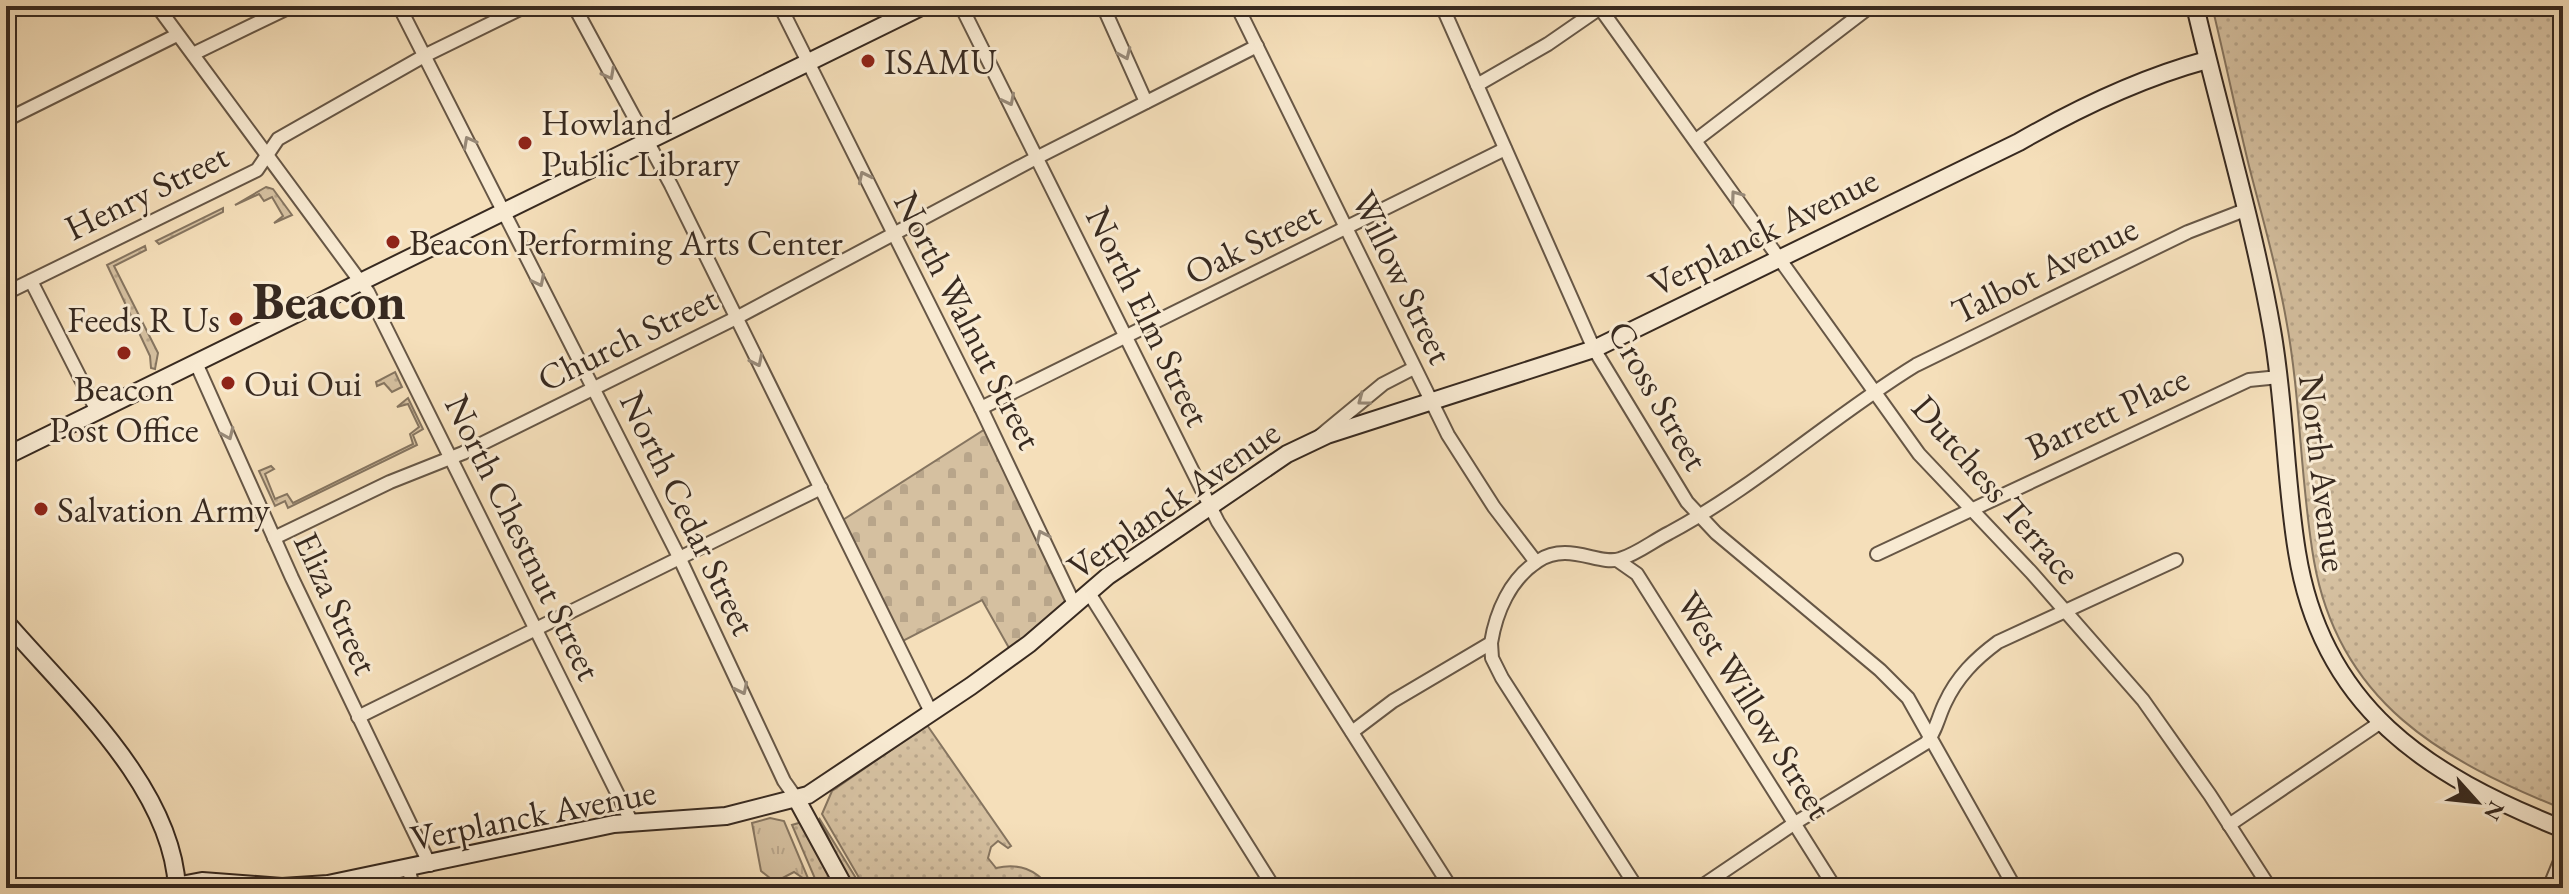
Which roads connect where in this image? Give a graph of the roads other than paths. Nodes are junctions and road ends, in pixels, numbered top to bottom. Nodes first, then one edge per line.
1 (157, 6) edge
2 (292, 6) edge
3 (399, 6) edge
4 (526, 6) edge
5 (574, 6) edge
6 (780, 6) edge
7 (923, 6) edge
8 (961, 6) edge
9 (1103, 6) edge
10 (1237, 6) edge
11 (1442, 6) edge
12 (1871, 6) edge
13 (2195, 6) edge
14 (1601, 7) edge
15 (177, 35) junction
16 (1257, 46) junction
17 (193, 54) junction
18 (424, 56) junction
19 (2207, 60) junction
20 (807, 62) junction
21 (1477, 85) junction
22 (1146, 102) junction
23 (6, 120) edge
24 (1696, 140) junction
25 (646, 141) junction
26 (1505, 149) junction
27 (267, 156) junction
28 (1038, 157) junction
29 (2245, 210) junction
30 (505, 211) junction
31 (1346, 229) junction
32 (895, 235) junction
33 (1782, 259) junction
34 (31, 281) junction
35 (360, 282) junction
36 (6, 293) edge
37 (736, 318) junction
38 (1127, 338) junction
39 (1594, 349) junction
40 (196, 363) junction
41 (1414, 368) junction
42 (2279, 377) junction
43 (593, 387) junction
44 (1874, 391) junction
45 (1432, 402) junction
46 (981, 408) junction
47 (97, 411) junction
48 (1317, 440) junction
49 (6, 456) edge
50 (449, 458) junction
51 (821, 488) junction
52 (1210, 507) junction
53 (1969, 509) junction
54 (1699, 517) junction
55 (274, 538) junction
56 (1877, 554) dead end
57 (679, 557) junction
58 (1617, 560) junction
59 (2176, 560) dead end
60 (1536, 562) junction
61 (1089, 593) junction
62 (1075, 606) junction
63 (2064, 610) junction
64 (6, 622) edge
65 (536, 629) junction
66 (1491, 643) junction
67 (931, 712) junction
68 (358, 717) junction
69 (2381, 722) junction
70 (1352, 732) junction
71 (1932, 736) junction
72 (796, 798) junction
73 (631, 821) junction
74 (1795, 823) junction
75 (2229, 825) junction
76 (2563, 829) edge
77 (2563, 854) edge
78 (430, 865) junction
79 (409, 870) junction
80 (173, 887) edge
81 (413, 888) edge
82 (845, 888) edge
83 (1274, 888) edge
84 (1451, 888) edge
85 (1637, 888) edge
86 (1699, 888) edge
87 (1835, 888) edge
88 (2015, 888) edge
89 (2270, 888) edge
90 (2549, 888) edge

1 - 15 street, North Chestnut Street
2 - 17 street
3 - 18 street, North Cedar Street
4 - 18 street, Henry Street
5 -> 25 street
6 - 20 street, North Walnut Street
7 - 20 street
8 -> 28 street, North Elm Street
9 -> 22 street
10 - 16 street, Willow Street
11 - 21 street, Cross Street
12 - 24 street
13 - 19 street, North Avenue
14 - 21 street
14 - 24 street, Dutchess Terrace
15 - 17 street, North Chestnut Street
15 - 23 street
16 - 22 street, Church Street
16 - 31 street, Willow Street
17 - 27 street, North Chestnut Street
18 - 27 street, Henry Street
30 -> 18 street, North Cedar Street
19 - 29 street, North Avenue
19 - 33 street, Verplanck Avenue
20 - 25 street
32 -> 20 street, North Walnut Street
21 - 26 street, Cross Street
22 - 28 street, Church Street
33 -> 24 street, Dutchess Terrace
25 - 30 street
25 - 37 street
26 - 31 street, Oak Street
26 - 39 street, Cross Street
27 - 34 street, Henry Street
27 - 35 street, North Chestnut Street
28 - 32 street, Church Street
28 - 38 street, North Elm Street
29 - 42 street, North Avenue
29 - 44 street, Talbot Avenue
30 - 35 street
30 -> 43 street, North Cedar Street
31 - 38 street, Oak Street
31 - 41 street, Willow Street
32 - 37 street, Church Street
32 - 46 street, North Walnut Street
33 - 39 street, Verplanck Avenue
33 - 44 street, Dutchess Terrace
34 - 36 street, Henry Street
34 - 47 street
35 - 40 street
35 - 50 street, North Chestnut Street
37 - 43 street, Church Street
37 -> 51 street
38 - 46 street, Oak Street
38 - 52 street, North Elm Street
39 - 45 street, Verplanck Avenue
39 - 54 street, Cross Street
40 - 47 street
40 -> 55 street, Eliza Street
41 - 45 street, Willow Street
41 -> 48 street
42 - 53 street, Barrett Place
42 - 69 street, North Avenue
43 - 50 street, Church Street
43 - 57 street, North Cedar Street
44 - 53 street, Dutchess Terrace
44 - 54 street, Talbot Avenue
45 - 48 street, Verplanck Avenue
45 - 60 street, Willow Street
62 -> 46 street, North Walnut Street
47 - 49 street
48 - 52 street, Verplanck Avenue
50 - 55 street, Church Street
50 - 65 street, North Chestnut Street
51 - 57 street
51 - 67 street
52 - 61 street, Verplanck Avenue
52 - 70 street, North Elm Street
53 - 56 street, Barrett Place
53 - 63 street, Dutchess Terrace
54 - 58 street, Talbot Avenue
54 - 71 street, Cross Street
55 - 68 street, Eliza Street
57 - 65 street
57 -> 72 street, North Cedar Street
58 - 60 street
58 - 74 street, West Willow Street
59 - 63 street
60 - 66 street
61 - 62 street, Verplanck Avenue
61 - 83 street
62 - 67 street, Verplanck Avenue
63 - 71 street
63 - 75 street, Dutchess Terrace
64 - 80 street
65 - 68 street
65 - 73 street, North Chestnut Street
66 - 70 street
66 - 85 street
67 - 72 street, Verplanck Avenue
68 - 78 street, Eliza Street
69 - 75 street
69 - 76 street, North Avenue
70 - 84 street, North Elm Street
71 - 74 street
71 - 88 street, Cross Street
72 - 73 street, Verplanck Avenue
72 - 82 street
73 - 78 street, Verplanck Avenue
74 - 86 street
74 - 87 street, West Willow Street
75 - 89 street, Dutchess Terrace
77 - 90 street
78 - 79 street, Verplanck Avenue
79 - 80 street, Verplanck Avenue
79 - 81 street

